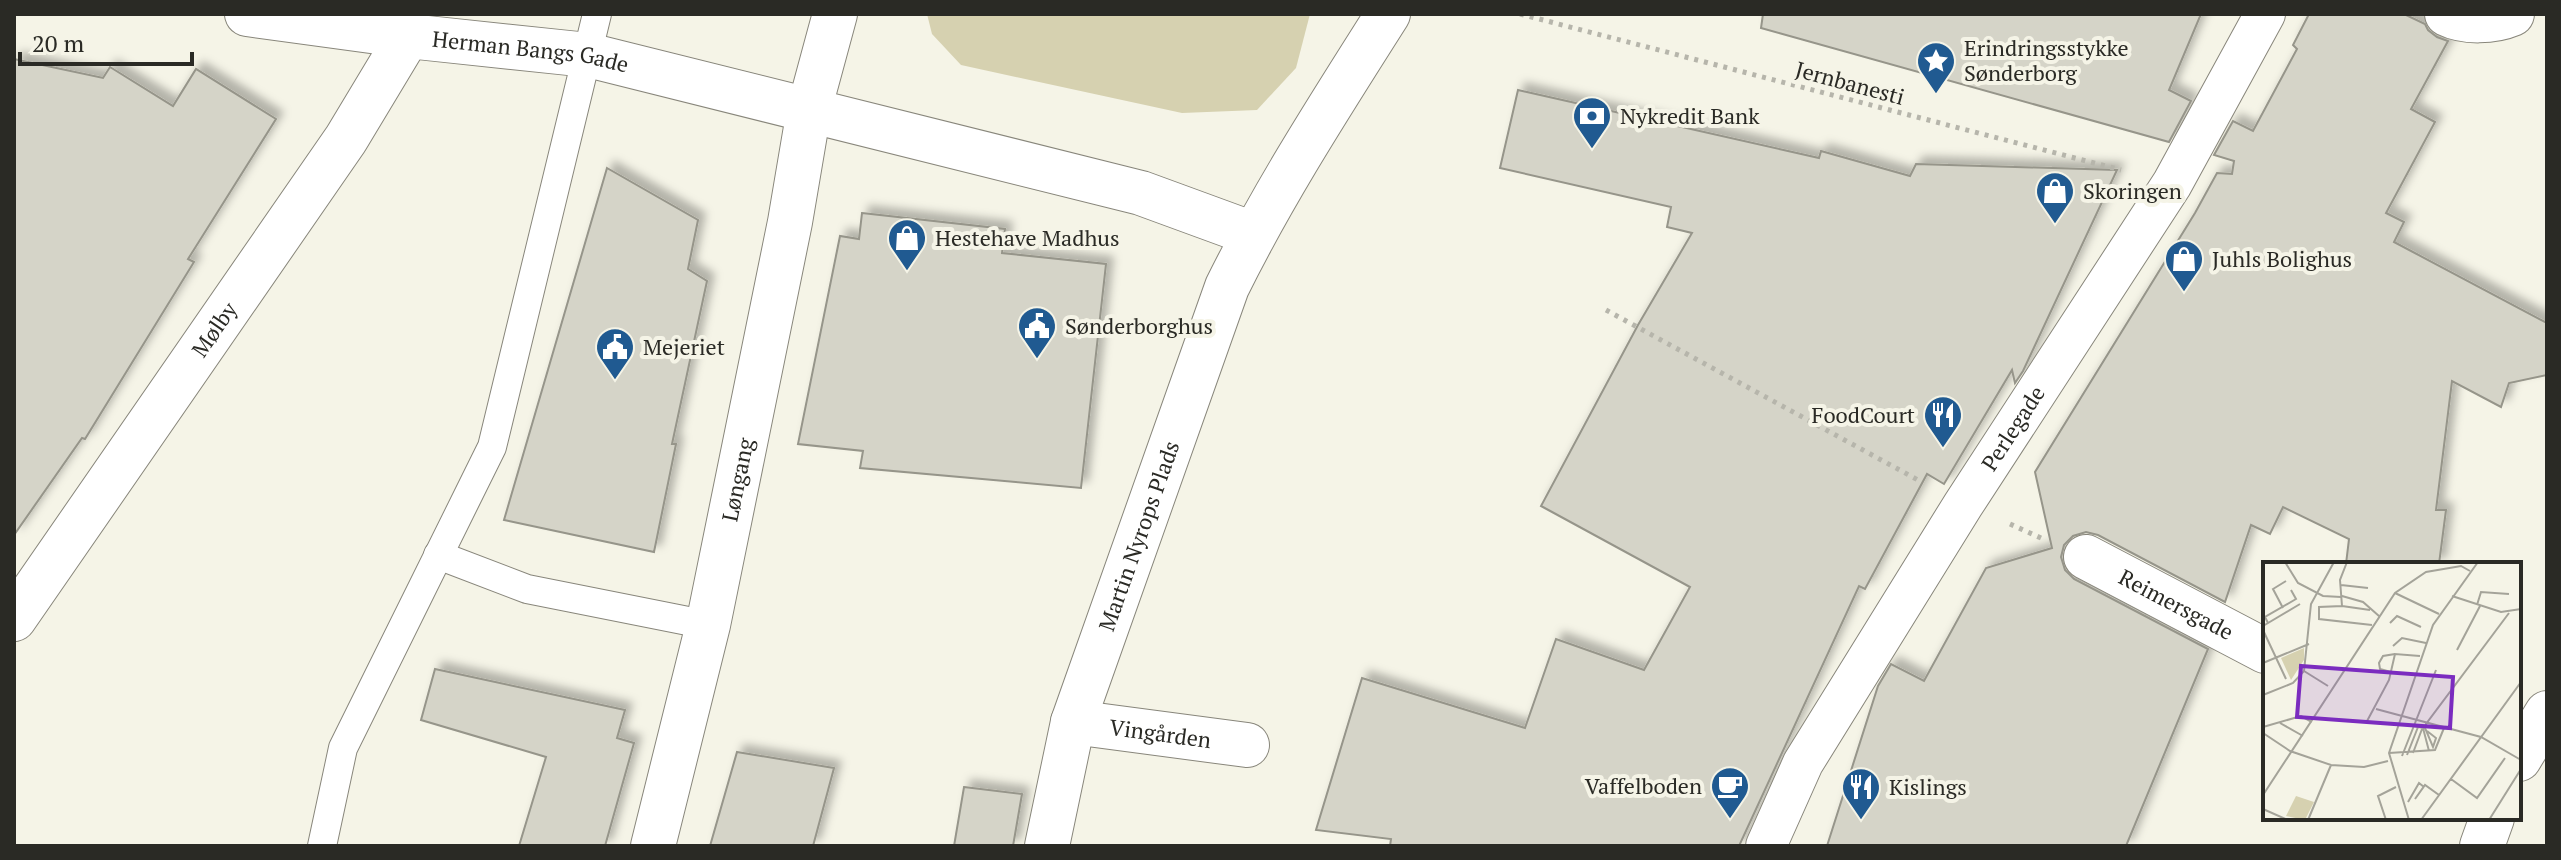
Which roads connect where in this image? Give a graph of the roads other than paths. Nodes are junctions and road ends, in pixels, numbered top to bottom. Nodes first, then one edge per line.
1 (247, 14) edge
2 (835, 14) edge
3 (1388, 14) edge
4 (2265, 14) edge
5 (2447, 14) edge
6 (2512, 14) edge
7 (409, 25) edge
8 (593, 35) edge
9 (809, 110) junction
10 (1253, 234) junction
11 (438, 555) junction
12 (2086, 557) road end
13 (14, 619) edge
14 (708, 625) junction
15 (2263, 650) edge
16 (2547, 713) edge
17 (1073, 722) junction
18 (1247, 745) dead end
19 (2521, 756) edge
20 (2491, 820) edge
21 (322, 846) edge
22 (653, 846) edge
23 (1047, 846) edge
24 (1766, 846) edge
25 (2482, 846) edge

1 - 7 street, Herman Bangs Gade
2 - 9 street, Løngang
3 - 10 street, Martin Nyrops Plads
4 - 24 street, Perlegade
5 - 6 street
7 - 8 street, Herman Bangs Gade
7 - 13 street, Mølby
8 - 9 street, Herman Bangs Gade
8 - 11 lane
9 - 10 street
9 - 14 street, Løngang
10 - 17 street, Martin Nyrops Plads
11 - 14 lane
11 - 21 lane
12 - 15 street, Reimersgade
14 - 22 street, Løngang
16 - 19 street
17 - 18 street, Vingården
17 - 23 street, Martin Nyrops Plads
20 - 25 street

